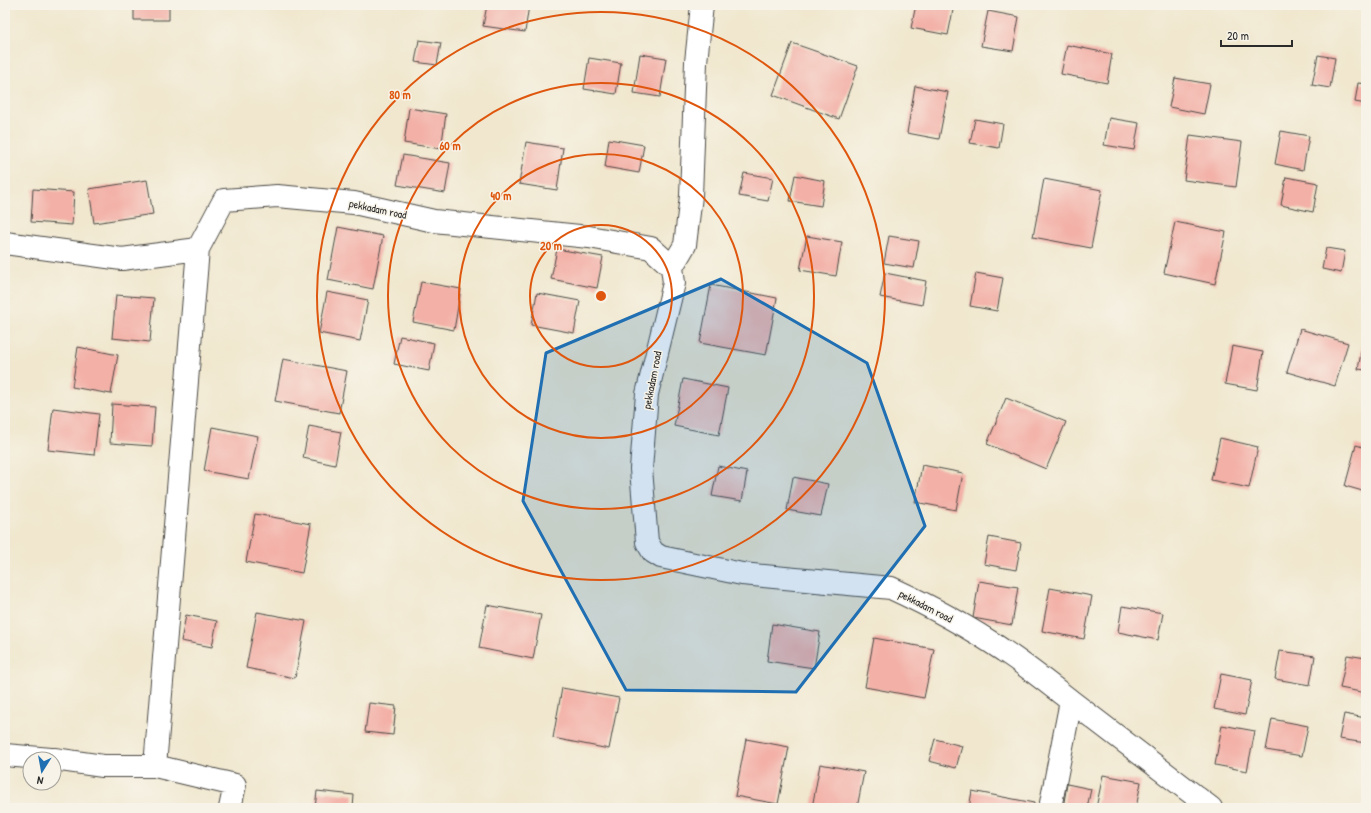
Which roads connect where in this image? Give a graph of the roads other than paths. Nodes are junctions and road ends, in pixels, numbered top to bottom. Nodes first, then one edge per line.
1 (702, 5) edge
2 (5, 243) edge
3 (198, 249) junction
4 (672, 267) junction
5 (1070, 701) junction
6 (5, 755) edge
7 (22, 756) edge
8 (62, 760) edge
9 (155, 766) junction
10 (230, 808) edge
11 (1050, 808) edge
12 (1210, 808) edge

1 - 4 street
2 - 3 street
3 - 4 street, pekkadam road
3 - 9 street
4 - 5 street, pekkadam road
5 - 11 street
5 - 12 street, pekkadam road
6 - 7 street
8 - 9 street
9 - 10 street

